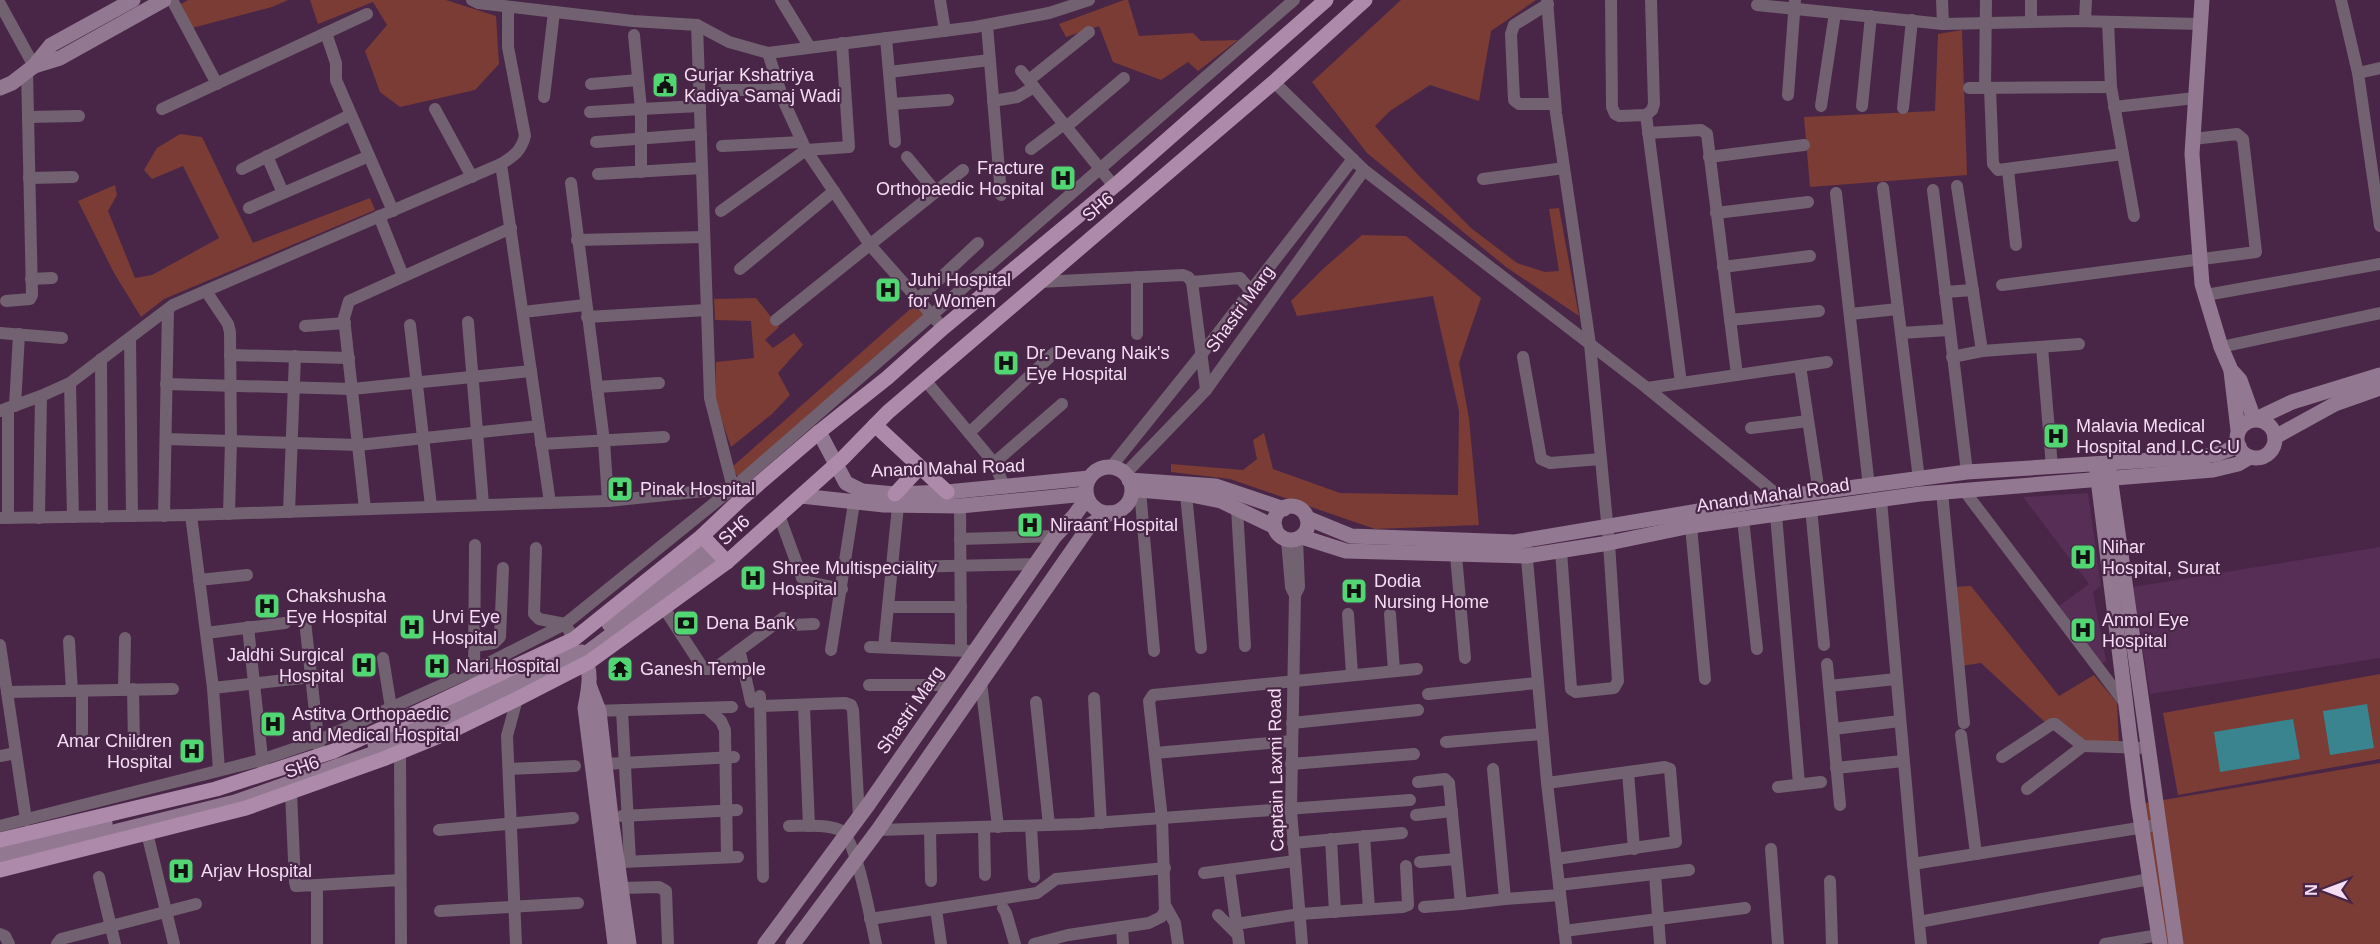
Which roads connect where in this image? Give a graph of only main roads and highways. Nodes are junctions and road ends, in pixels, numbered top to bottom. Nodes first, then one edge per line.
1 (133, 0) edge
2 (164, 0) edge
3 (1326, 0) edge
4 (1365, 0) edge
5 (2202, 0) edge
6 (31, 69) junction
7 (0, 88) edge
8 (2231, 370) junction
9 (2380, 375) edge
10 (2380, 388) edge
11 (2255, 419) junction
12 (816, 425) junction
13 (875, 425) junction
14 (2238, 430) junction
15 (2275, 437) junction
16 (2244, 452) junction
17 (2103, 463) junction
18 (835, 465) junction
19 (920, 467) junction
20 (1089, 478) junction
21 (1127, 480) junction
22 (2104, 480) junction
23 (947, 492) junction
24 (801, 496) junction
25 (856, 496) junction
26 (1087, 496) junction
27 (897, 500) junction
28 (1284, 508) junction
29 (1110, 513) junction
30 (1307, 518) junction
31 (1275, 527) junction
32 (1295, 539) junction
33 (714, 549) junction
34 (1526, 549) junction
35 (582, 651) junction
36 (592, 711) junction
37 (2140, 748) junction
38 (0, 840) edge
39 (0, 848) edge
40 (0, 860) edge
41 (617, 862) junction
42 (0, 870) edge
43 (2160, 939) edge
44 (615, 944) edge
45 (629, 944) edge
46 (765, 944) edge
47 (793, 944) edge
48 (2176, 944) edge

1 - 6 main road
2 - 6 main road
3 - 12 main road
4 - 13 main road, SH6
5 - 8 main road
6 - 7 main road
8 - 11 main road
8 - 14 main road
9 - 11 main road
10 - 15 main road
11 - 14 main road
11 - 15 main road
12 - 18 main road, Anand Mahal Road
12 - 33 main road
13 - 18 main road, SH6
13 - 19 main road
14 - 16 main road
15 - 16 main road
16 - 17 main road, Anand Mahal Road
16 - 22 main road, Anand Mahal Road
17 - 22 main road
17 - 34 main road, Anand Mahal Road
18 - 24 main road, SH6
18 - 25 main road, Anand Mahal Road
19 - 23 main road
19 - 27 main road
20 - 21 main road
20 - 23 main road, Anand Mahal Road
20 - 26 main road
21 - 28 main road
21 - 29 main road
21 - 31 main road
22 - 34 main road, Anand Mahal Road
22 - 37 main road
22 - 37 main road
23 - 27 main road, Anand Mahal Road
24 - 25 main road, Anand Mahal Road
24 - 33 main road, SH6
25 - 27 main road, Anand Mahal Road
26 - 27 main road, Anand Mahal Road
26 - 29 main road
26 - 46 main road, Shastri Marg
28 - 30 main road
28 - 31 main road
29 - 47 main road
30 - 32 main road
30 - 34 main road, Anand Mahal Road
31 - 32 main road
32 - 34 main road, Anand Mahal Road
33 - 35 main road
33 - 35 main road, SH6
33 - 35 main road, SH6
35 - 36 main road
35 - 38 main road, SH6
35 - 39 main road
35 - 40 main road
35 - 42 main road, SH6
36 - 41 main road
36 - 41 main road
37 - 43 main road
37 - 48 main road
41 - 44 main road
41 - 45 main road

